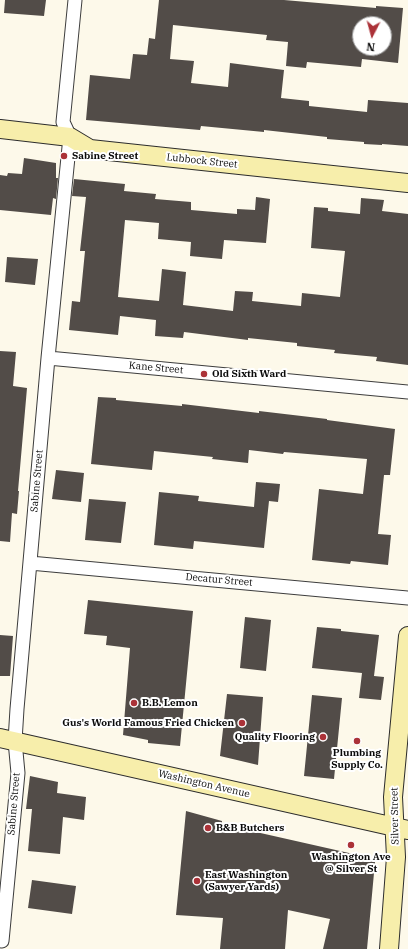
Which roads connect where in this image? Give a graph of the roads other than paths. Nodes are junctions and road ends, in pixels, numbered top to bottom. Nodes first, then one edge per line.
1 (75, 0) edge
2 (0, 129) edge
3 (70, 137) junction
4 (408, 183) edge
5 (48, 358) junction
6 (408, 392) edge
7 (30, 563) junction
8 (408, 598) edge
9 (408, 636) edge
10 (7, 740) edge
11 (401, 828) edge
12 (2, 943) edge
13 (389, 949) edge

1 - 3 street, Sabine Street
2 - 3 street, Lubbock Street
3 - 4 street, Lubbock Street
3 - 5 street, Sabine Street
5 - 6 street, Kane Street
5 - 7 street, Sabine Street
7 - 8 street, Decatur Street
7 - 10 street, Sabine Street
9 - 11 street, Silver Street
10 - 11 street, Washington Avenue
10 - 12 street, Sabine Street
11 - 13 street, Silver Street

